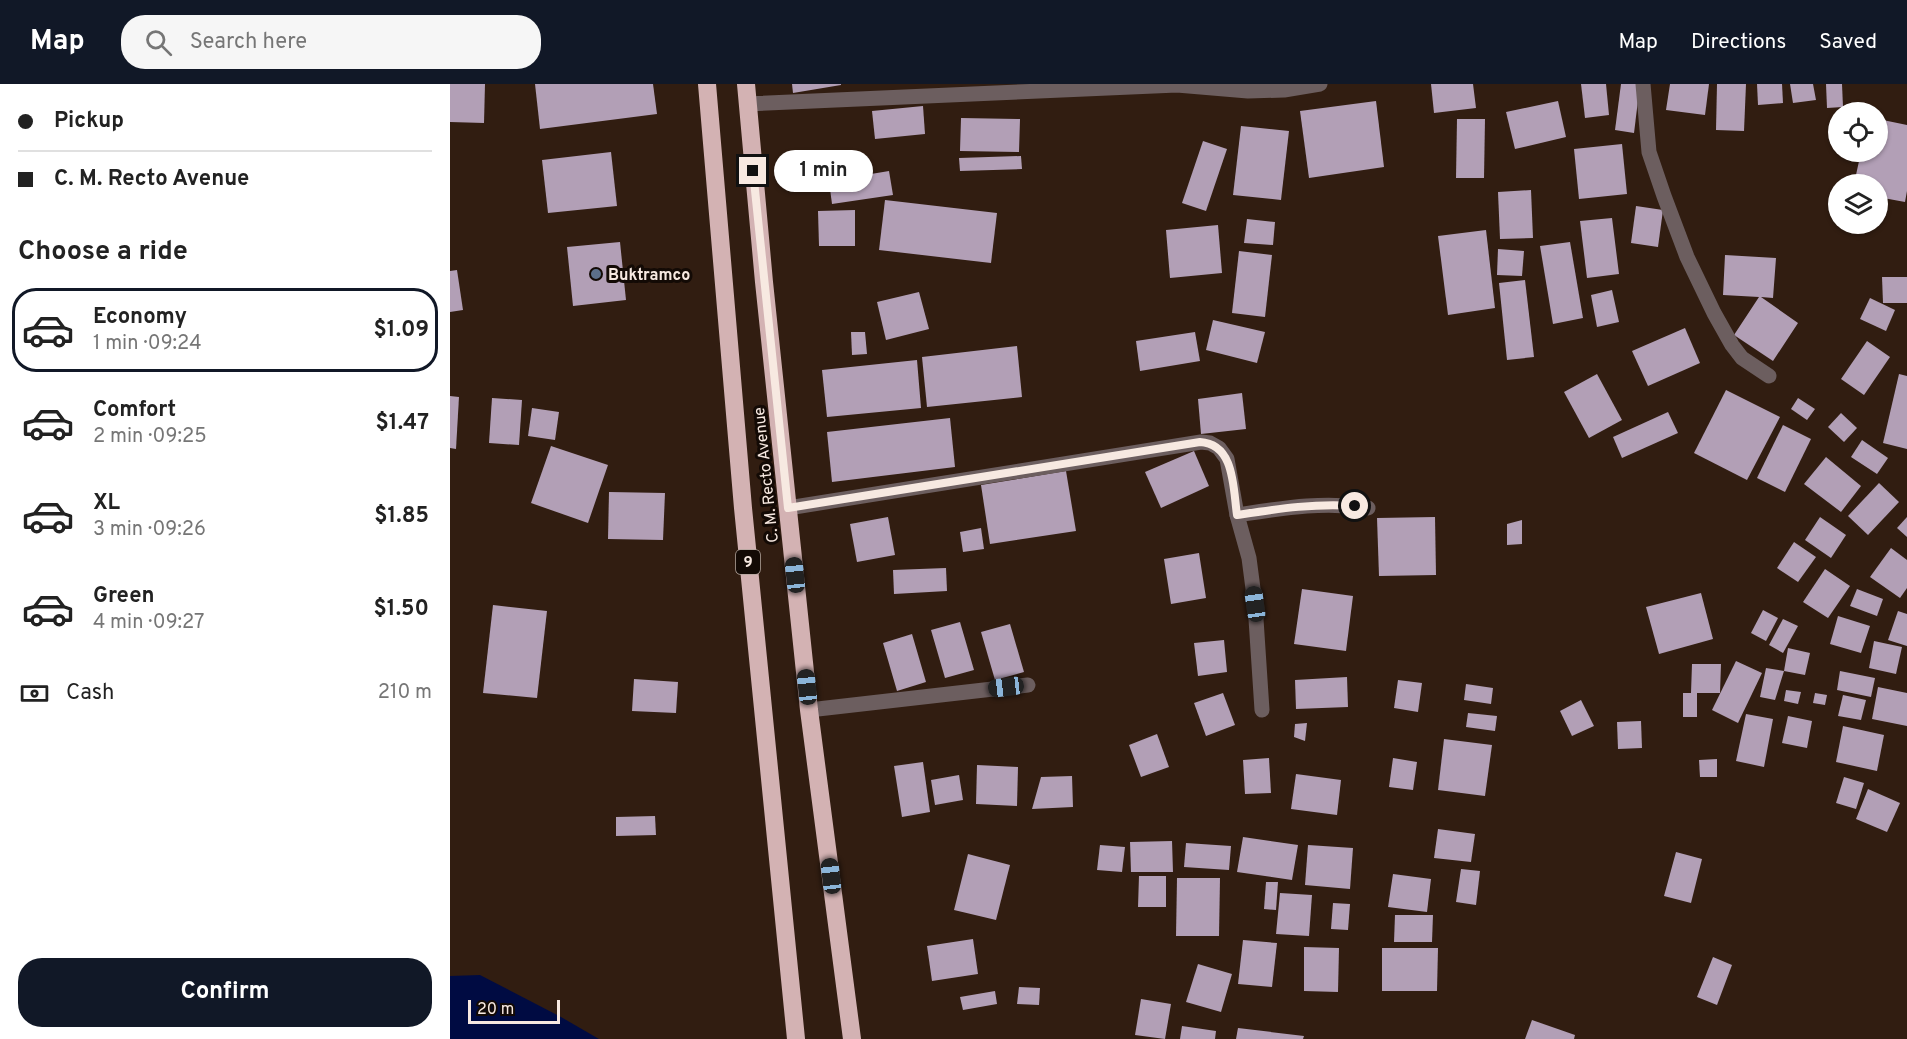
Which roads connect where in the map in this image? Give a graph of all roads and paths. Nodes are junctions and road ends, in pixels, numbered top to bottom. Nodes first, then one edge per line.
1 (707, 84) edge
2 (746, 84) edge
3 (1320, 84) edge
4 (1644, 84) edge
5 (747, 104) junction
6 (1769, 376) dead end
7 (788, 508) junction
8 (1368, 508) dead end
9 (1237, 515) junction
10 (1028, 685) dead end
11 (809, 710) junction
12 (1262, 710) dead end
13 (796, 1039) edge
14 (852, 1039) edge

1 - 13 highway, C. M. Recto Avenue / 9
2 - 5 highway, C. M. Recto Avenue
3 - 5 street
4 - 6 street
5 - 7 highway, C. M. Recto Avenue
7 - 9 street
7 - 11 highway, C. M. Recto Avenue
8 - 9 street
9 - 12 street
10 - 11 street
11 - 14 highway, C. M. Recto Avenue

